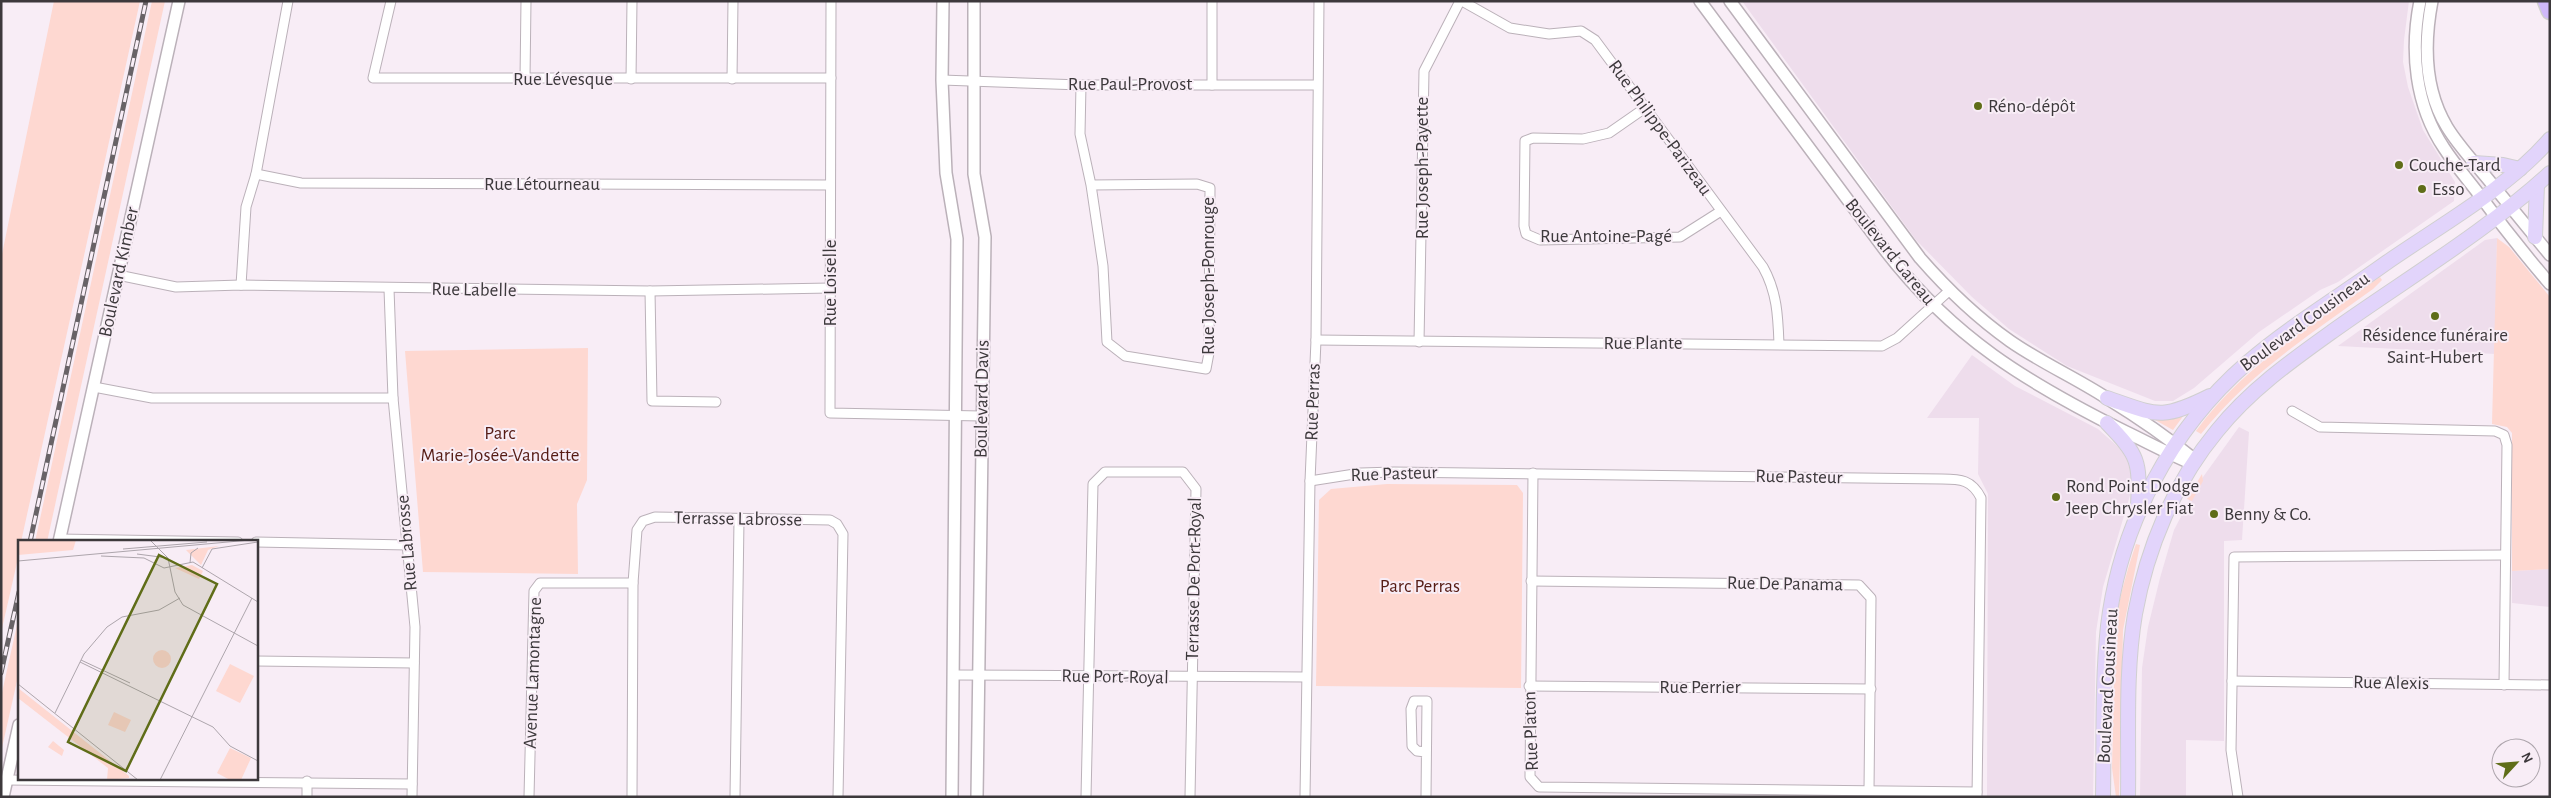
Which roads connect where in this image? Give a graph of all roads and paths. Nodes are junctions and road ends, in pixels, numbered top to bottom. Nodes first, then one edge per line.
1 (179, 1) edge
2 (288, 1) edge
3 (391, 1) edge
4 (526, 1) edge
5 (632, 1) edge
6 (734, 1) edge
7 (831, 1) edge
8 (944, 1) edge
9 (974, 1) edge
10 (1212, 1) edge
11 (1461, 1) edge
12 (1700, 1) edge
13 (1730, 1) edge
14 (2420, 1) edge
15 (2432, 1) edge
16 (2546, 1) edge
17 (1320, 3) edge
18 (2550, 11) edge
19 (732, 78) junction
20 (831, 78) junction
21 (525, 79) junction
22 (631, 79) junction
23 (942, 80) junction
24 (972, 81) junction
25 (1317, 84) junction
26 (1081, 85) junction
27 (1212, 85) junction
28 (1645, 108) junction
29 (2550, 140) edge
30 (2474, 163) junction
31 (2520, 169) junction
32 (2550, 173) edge
33 (256, 174) junction
34 (1091, 184) junction
35 (829, 185) junction
36 (2537, 185) junction
37 (2495, 188) junction
38 (2481, 197) junction
39 (2510, 206) junction
40 (1721, 212) junction
41 (2496, 217) junction
42 (2535, 237) junction
43 (2550, 254) edge
44 (118, 275) junction
45 (2550, 284) edge
46 (241, 285) junction
47 (830, 288) junction
48 (389, 289) junction
49 (1950, 290) junction
50 (650, 291) junction
51 (1933, 305) junction
52 (1316, 340) junction
53 (1419, 342) junction
54 (1780, 344) junction
55 (94, 387) junction
56 (2215, 394) junction
57 (393, 398) junction
58 (2107, 398) junction
59 (716, 402) dead end
60 (2292, 411) dead end
61 (981, 416) junction
62 (956, 417) junction
63 (2107, 423) junction
64 (2172, 449) junction
65 (2194, 462) junction
66 (1533, 473) junction
67 (1310, 481) junction
68 (2138, 515) junction
69 (739, 520) junction
70 (59, 540) edge
71 (258, 542) edge
72 (408, 545) junction
73 (2504, 555) junction
74 (1531, 581) junction
75 (633, 583) junction
76 (258, 662) edge
77 (414, 664) junction
78 (954, 675) junction
79 (978, 676) junction
80 (1306, 676) junction
81 (1088, 677) junction
82 (1193, 678) junction
83 (2232, 681) junction
84 (2504, 685) junction
85 (2550, 685) edge
86 (1529, 686) junction
87 (1871, 689) junction
88 (18, 729) edge
89 (1426, 752) junction
90 (6, 780) junction
91 (307, 781) junction
92 (412, 784) junction
93 (1869, 790) junction
94 (1977, 794) edge
95 (3, 797) edge
96 (307, 797) edge
97 (412, 797) edge
98 (529, 797) edge
99 (632, 797) edge
100 (735, 797) edge
101 (838, 797) edge
102 (952, 797) edge
103 (976, 797) edge
104 (1086, 797) edge
105 (1190, 797) edge
106 (1305, 797) edge
107 (1426, 797) edge
108 (2103, 797) edge
109 (2128, 797) edge
110 (2238, 797) edge

1 - 44 street, Boulevard Kimber
2 - 33 street
3 - 21 street, Rue Lévesque
4 - 21 street
5 - 22 street
6 - 19 street
7 - 20 street, Rue Loiselle
8 - 23 street, Boulevard Davis
9 - 24 street, Boulevard Davis
10 - 27 street
11 - 28 street, Rue Philippe-Parizeau
11 - 53 street, Rue Joseph-Payette
12 - 51 street, Boulevard Gareau
13 - 49 street, Boulevard Gareau
14 - 38 street
15 - 30 street
16 - 18 highway
17 - 25 street, Rue Perras
19 - 20 street, Rue Lévesque
19 - 22 street, Rue Lévesque
20 - 35 street, Rue Loiselle
21 - 22 street, Rue Lévesque
23 - 24 street, Rue Paul-Provost
23 - 62 street, Boulevard Davis
24 - 26 street, Rue Paul-Provost
24 - 61 street, Boulevard Davis
25 - 27 street, Rue Paul-Provost
25 - 52 street, Rue Perras
26 - 27 street, Rue Paul-Provost
26 - 34 street, Rue Joseph-Ponrouge
28 - 40 street, Rue Philippe-Parizeau
28 - 40 street, Rue Antoine-Pagé
29 - 31 main road, Boulevard Cousineau
30 - 31 main road
30 - 37 street
31 - 37 main road, Boulevard Cousineau
32 - 36 main road, Boulevard Cousineau
33 - 35 street, Rue Létourneau
33 - 46 street
34 - 34 street, Rue Joseph-Ponrouge
35 - 47 street, Rue Loiselle
36 - 39 main road, Boulevard Cousineau
36 - 42 main road
37 - 38 main road, Boulevard Cousineau
37 - 39 street
38 - 41 street
38 - 56 main road, Boulevard Cousineau
39 - 41 main road, Boulevard Cousineau
39 - 42 street
40 - 54 street, Rue Philippe-Parizeau
41 - 45 street
41 - 65 main road, Boulevard Cousineau
42 - 43 street
44 - 46 street, Rue Labelle
44 - 55 street, Boulevard Kimber
46 - 48 street, Rue Labelle
47 - 50 street, Rue Labelle
47 - 62 street, Rue Loiselle
48 - 50 street, Rue Labelle
48 - 57 street, Rue Labrosse
49 - 51 street, Rue Plante
49 - 58 street, Boulevard Gareau
50 - 59 street
51 - 54 street, Rue Plante
51 - 63 street, Boulevard Gareau
52 - 53 street, Rue Plante
52 - 67 street, Rue Perras
53 - 54 street, Rue Plante
55 - 57 street
55 - 70 street, Boulevard Kimber
56 - 58 main road
56 - 64 main road, Boulevard Cousineau
57 - 72 street, Rue Labrosse
58 - 64 street, Boulevard Gareau
60 - 73 street
61 - 62 street, Rue Loiselle
61 - 79 street, Boulevard Davis
62 - 78 street, Boulevard Davis
63 - 64 street, Boulevard Gareau
63 - 68 main road
64 - 65 street, Boulevard Gareau
64 - 68 main road, Boulevard Cousineau
65 - 109 main road, Boulevard Cousineau
66 - 67 street, Rue Pasteur
66 - 74 street, Rue Platon
66 - 94 street, Rue Pasteur
67 - 80 street, Rue Perras
68 - 108 main road, Boulevard Cousineau
69 - 75 street, Terrasse Labrosse
69 - 100 street
69 - 101 street, Terrasse Labrosse
71 - 72 street
72 - 77 street, Rue Labrosse
73 - 83 street
73 - 84 street
74 - 86 street, Rue Platon
74 - 87 street, Rue De Panama
75 - 98 street, Avenue Lamontagne
75 - 99 street, Terrasse Labrosse
76 - 77 street
77 - 92 street, Rue Labrosse
78 - 79 street, Rue Port-Royal
78 - 102 street, Boulevard Davis
79 - 81 street, Rue Port-Royal
79 - 103 street, Boulevard Davis
80 - 82 street, Rue Port-Royal
80 - 106 street, Rue Perras
81 - 82 street, Rue Port-Royal
81 - 82 street, Terrasse De Port-Royal
81 - 104 street
82 - 105 street
83 - 84 street, Rue Alexis
83 - 110 street
84 - 85 street, Rue Alexis
86 - 87 street, Rue Perrier
86 - 93 street, Rue Platon
87 - 93 street, Rue De Panama
88 - 90 street
89 - 89 street
89 - 107 street
90 - 91 street
90 - 95 street
91 - 92 street
91 - 96 street
92 - 97 street, Rue Labrosse
93 - 94 street, Rue Platon

